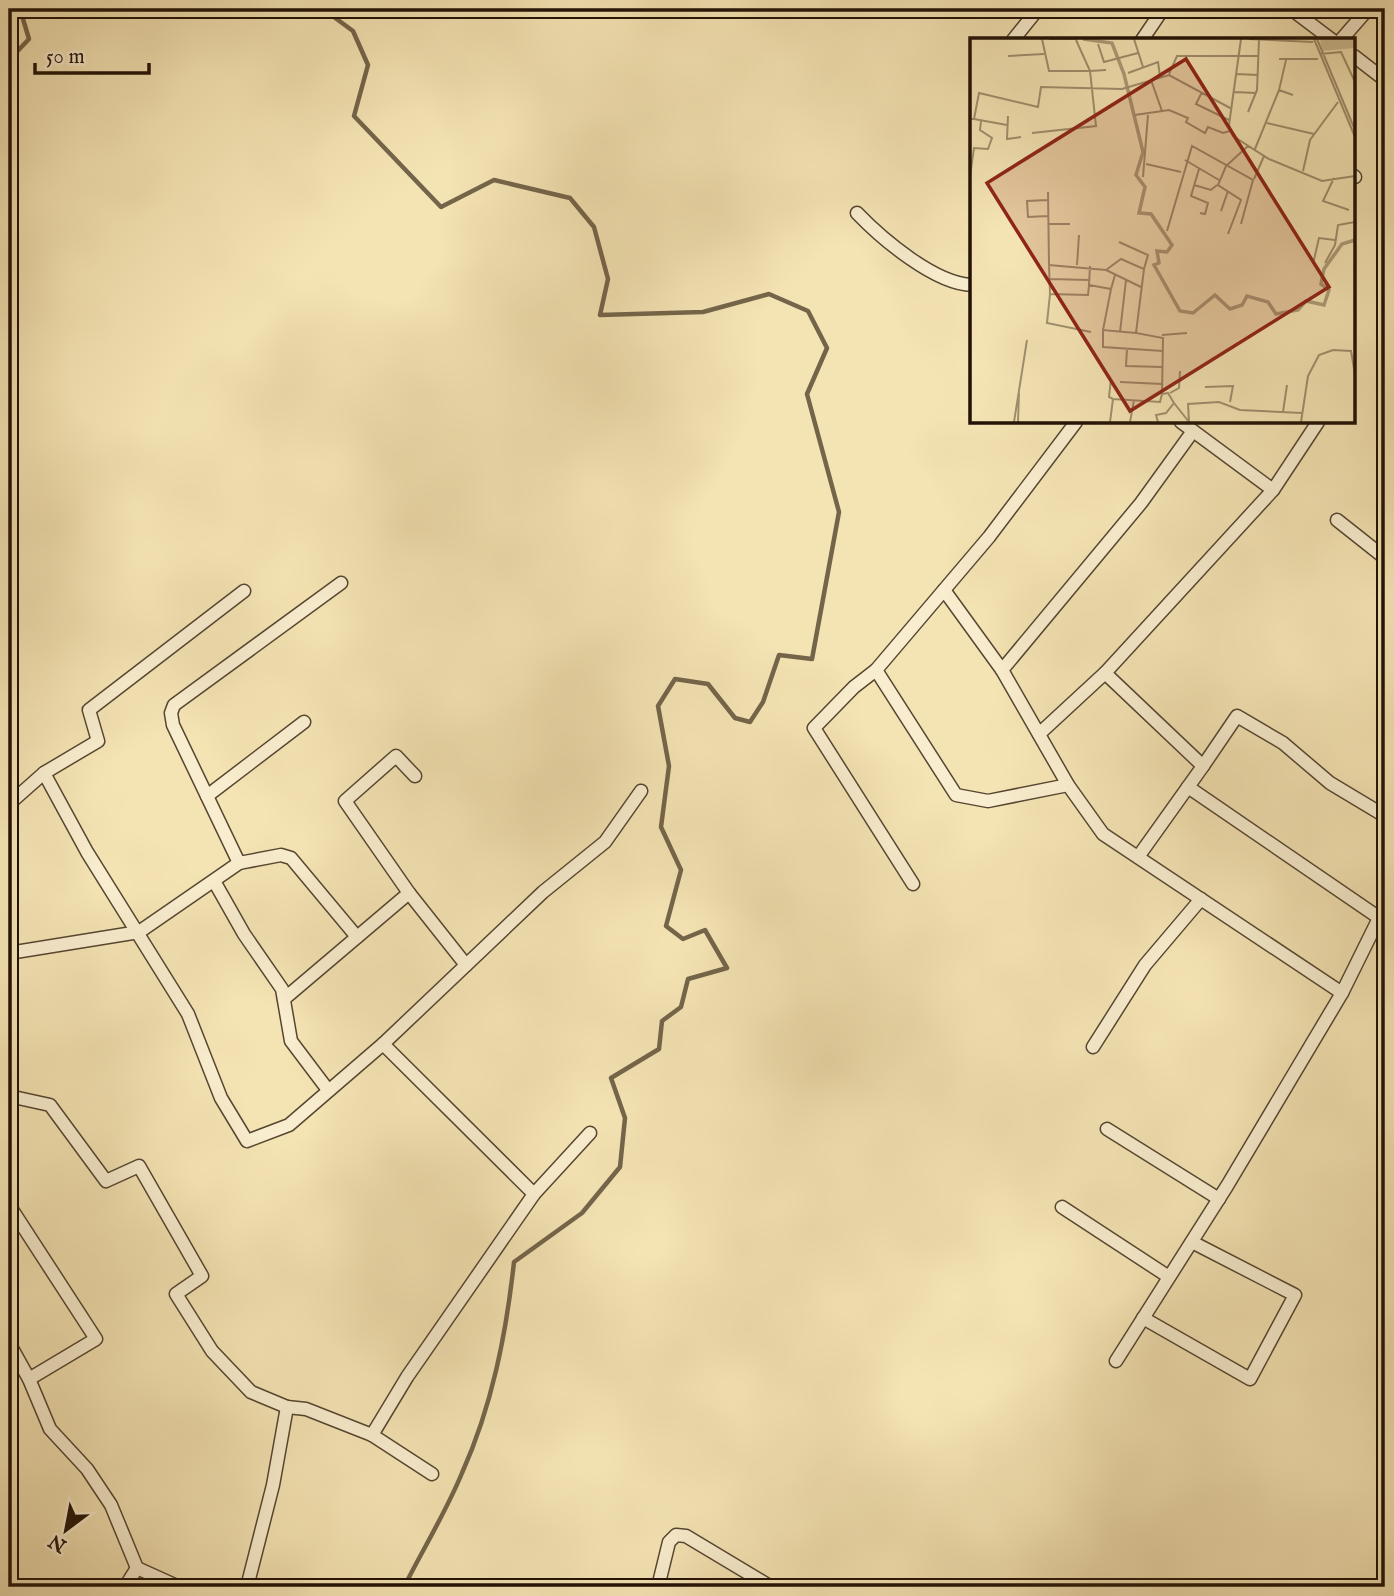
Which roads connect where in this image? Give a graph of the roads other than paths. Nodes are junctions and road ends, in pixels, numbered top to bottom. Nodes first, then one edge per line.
1 (1038, 9) edge
2 (1163, 9) edge
3 (1291, 9) edge
4 (1368, 9) edge
5 (1145, 36) edge
6 (1015, 38) edge
7 (1329, 38) edge
8 (1343, 38) edge
9 (1358, 59) edge
10 (1385, 80) edge
11 (857, 213) dead end
12 (970, 285) edge
13 (1074, 424) edge
14 (1184, 424) edge
15 (1317, 424) edge
16 (1193, 431) junction
17 (1273, 490) junction
18 (1337, 520) dead end
19 (1385, 558) edge
20 (341, 583) dead end
21 (944, 590) junction
22 (244, 592) dead end
23 (876, 670) junction
24 (1002, 670) junction
25 (1105, 673) junction
26 (304, 722) dead end
27 (1039, 734) junction
28 (1203, 766) junction
29 (44, 773) junction
30 (415, 776) dead end
31 (1068, 785) junction
32 (1188, 787) junction
33 (640, 791) dead end
34 (207, 796) junction
35 (9, 804) edge
36 (1385, 816) edge
37 (1138, 858) junction
38 (239, 863) junction
39 (214, 881) junction
40 (913, 884) dead end
41 (409, 893) junction
42 (1201, 900) junction
43 (1382, 911) edge
44 (139, 932) junction
45 (357, 937) junction
46 (9, 953) edge
47 (466, 965) junction
48 (1342, 993) junction
49 (284, 999) junction
50 (383, 1044) junction
51 (1093, 1047) dead end
52 (328, 1090) junction
53 (9, 1096) edge
54 (1107, 1129) dead end
55 (590, 1133) dead end
56 (534, 1194) junction
57 (1219, 1199) junction
58 (9, 1205) edge
59 (1062, 1208) dead end
60 (1192, 1242) junction
61 (1169, 1277) junction
62 (1143, 1318) junction
63 (9, 1343) edge
64 (1116, 1361) dead end
65 (29, 1378) junction
66 (287, 1407) junction
67 (372, 1435) junction
68 (432, 1474) dead end
69 (137, 1568) junction
70 (125, 1587) edge
71 (179, 1587) edge
72 (247, 1587) edge
73 (658, 1587) edge
74 (771, 1587) edge

1 - 6 street
2 - 5 street
3 - 7 street
4 - 8 street
9 - 10 street
11 - 12 street
13 - 21 street
14 - 16 street
15 - 17 street
16 - 17 street
16 - 24 street
17 - 25 street
18 - 19 street
20 - 34 street
21 - 23 street
21 - 24 street
22 - 29 street
23 - 31 street
23 - 40 street
24 - 27 street
25 - 27 street
25 - 28 street
26 - 34 street
27 - 31 street
28 - 32 street
28 - 36 street
29 - 35 street
29 - 44 street
30 - 41 street
31 - 37 street
32 - 37 street
32 - 43 street
33 - 47 street
34 - 38 street
37 - 42 street
38 - 39 street
38 - 45 street
39 - 44 street
39 - 49 street
41 - 45 street
41 - 47 street
42 - 48 street
42 - 51 street
43 - 48 street
44 - 46 street
44 - 52 street
45 - 49 street
47 - 50 street
48 - 57 street
49 - 52 street
50 - 52 street
50 - 56 street
53 - 66 street
54 - 57 street
55 - 56 street
56 - 67 street
57 - 60 street
58 - 65 street
59 - 61 street
60 - 61 street
60 - 62 street
61 - 62 street
62 - 64 street
63 - 65 street
65 - 69 street
66 - 67 street
66 - 72 street
67 - 68 street
69 - 70 street
69 - 71 street
73 - 74 street

